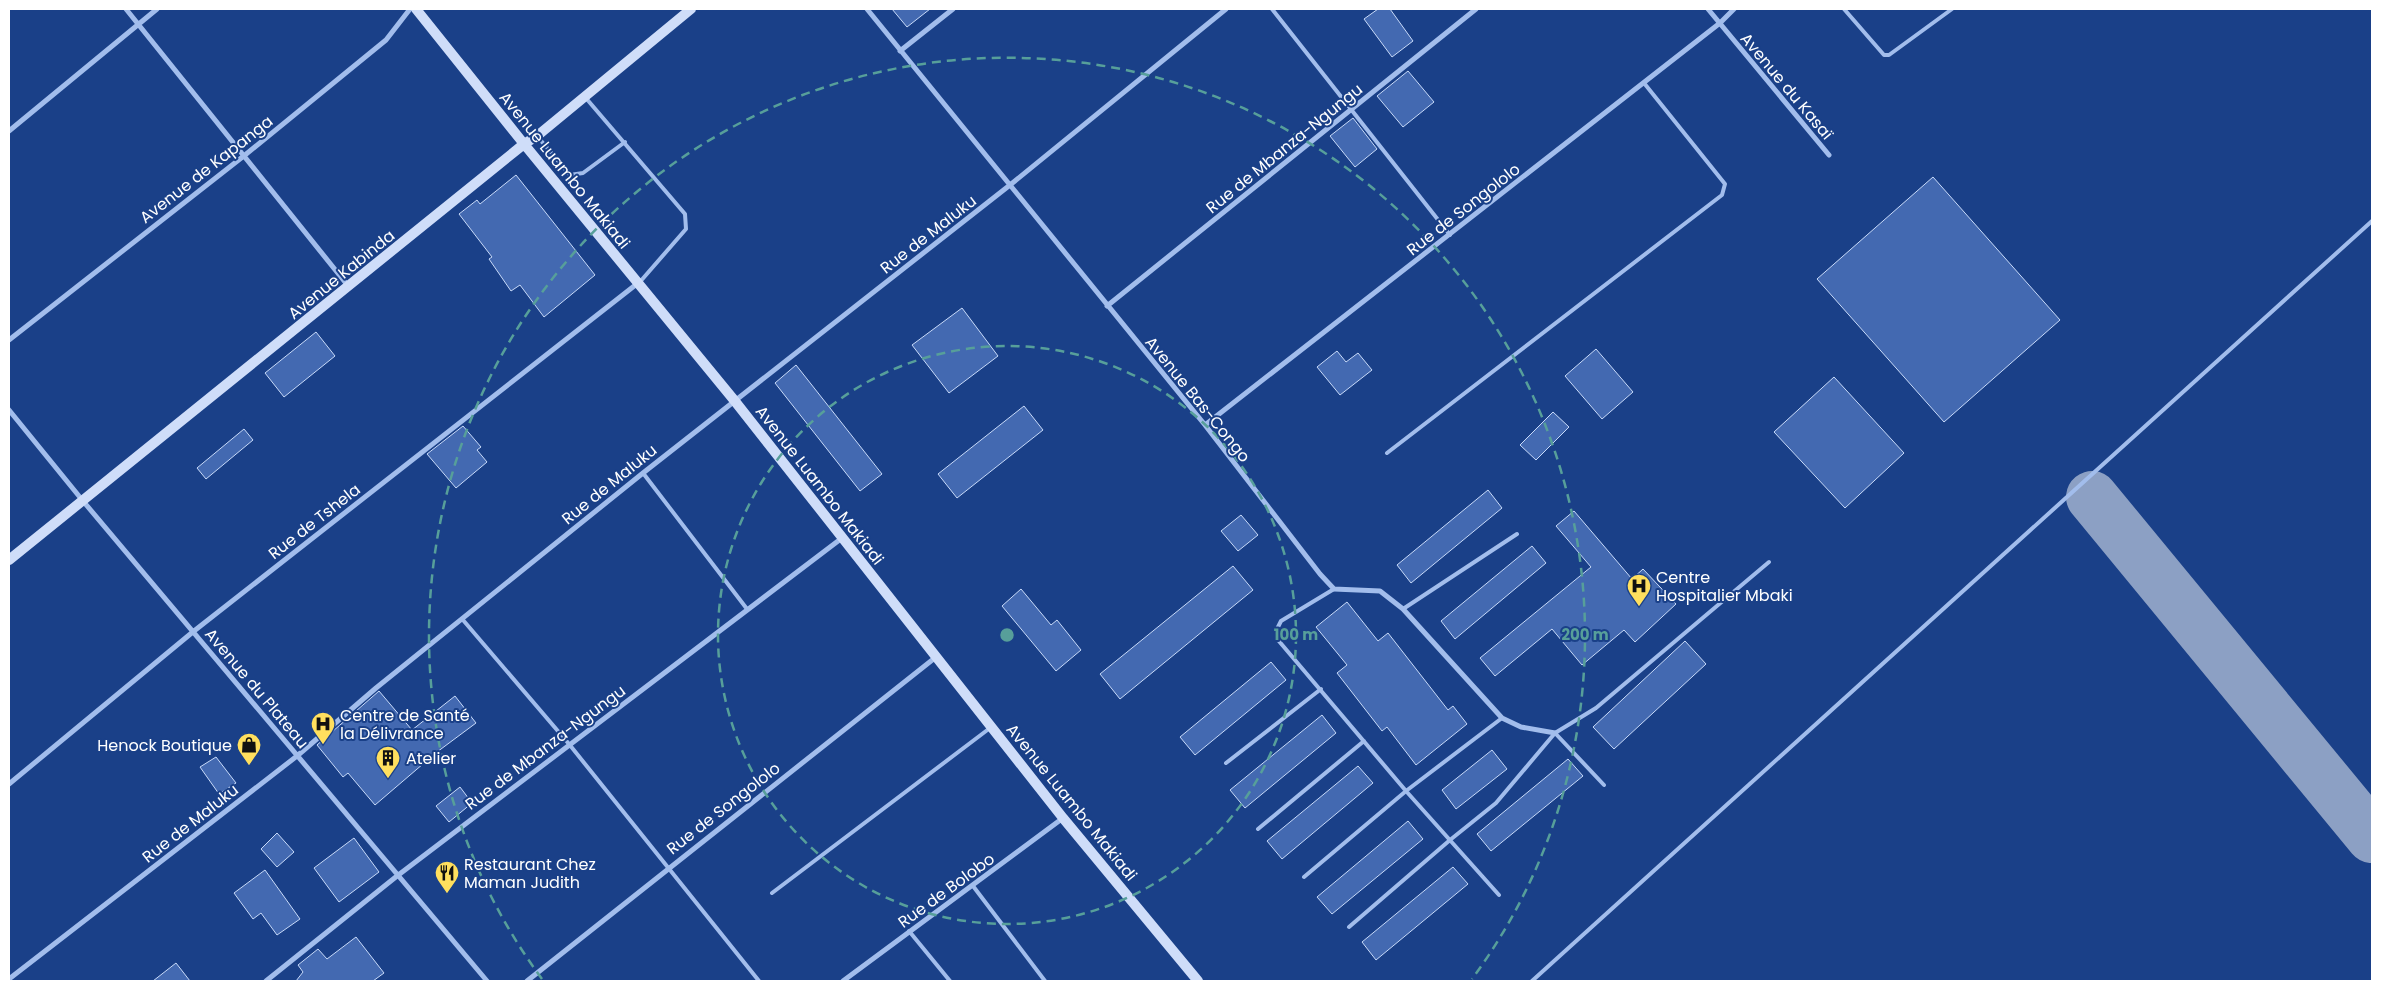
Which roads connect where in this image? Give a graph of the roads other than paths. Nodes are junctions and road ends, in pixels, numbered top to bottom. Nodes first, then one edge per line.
1 (126, 9) edge
2 (157, 9) edge
3 (410, 9) edge
4 (416, 9) edge
5 (691, 9) edge
6 (867, 9) edge
7 (954, 9) edge
8 (1226, 9) edge
9 (1272, 9) edge
10 (1476, 9) edge
11 (1708, 9) edge
12 (1734, 9) edge
13 (1844, 9) edge
14 (1952, 9) edge
15 (1720, 23) junction
16 (139, 26) junction
17 (900, 51) junction
18 (1644, 82) junction
19 (585, 96) junction
20 (1352, 109) junction
21 (9, 131) edge
22 (537, 136) junction
23 (625, 142) junction
24 (524, 144) junction
25 (245, 155) junction
26 (1829, 155) dead end
27 (1010, 185) junction
28 (2372, 222) edge
29 (1450, 235) junction
30 (638, 283) junction
31 (349, 287) junction
32 (1107, 306) junction
33 (9, 340) edge
34 (734, 400) junction
35 (9, 410) edge
36 (1206, 426) junction
37 (1387, 453) dead end
38 (643, 473) junction
39 (83, 501) junction
40 (1517, 534) dead end
41 (842, 538) junction
42 (9, 560) edge
43 (1769, 562) dead end
44 (1334, 589) junction
45 (747, 609) junction
46 (1403, 609) junction
47 (463, 620) junction
48 (194, 631) junction
49 (936, 656) junction
50 (1321, 689) junction
51 (1502, 718) junction
52 (992, 727) junction
53 (1555, 733) junction
54 (1364, 741) junction
55 (569, 744) junction
56 (297, 756) junction
57 (1226, 763) dead end
58 (9, 784) edge
59 (1604, 785) dead end
60 (1406, 790) junction
61 (1064, 818) junction
62 (1258, 829) dead end
63 (1450, 840) junction
64 (669, 867) junction
65 (397, 876) junction
66 (1304, 877) dead end
67 (973, 886) junction
68 (772, 894) dead end
69 (1499, 895) dead end
70 (1349, 927) dead end
71 (909, 931) junction
72 (9, 979) edge
73 (850, 979) edge
74 (266, 981) edge
75 (487, 981) edge
76 (527, 981) edge
77 (759, 981) edge
78 (843, 981) edge
79 (950, 981) edge
80 (1045, 981) edge
81 (1198, 981) edge
82 (1532, 981) edge

1 - 16 street
2 - 16 street
3 - 25 street, Avenue de Kapanga
4 - 24 main road, Avenue Luambo Makiadi
5 - 19 main road, Avenue Kabinda
6 - 17 street, Avenue Bas-Congo
7 - 17 street
8 - 27 street, Rue de Maluku
9 - 20 lane
10 - 20 street, Rue de Mbanza-Ngungu
11 - 15 street, Avenue du Kasaï
12 - 15 street, Rue de Songololo
13 - 14 lane
15 - 18 street, Rue de Songololo
15 - 26 street, Avenue du Kasaï
16 - 21 street
16 - 25 street
17 - 27 street, Avenue Bas-Congo
18 - 29 street, Rue de Songololo
18 - 37 lane
19 - 22 main road, Avenue Kabinda
19 - 23 lane
20 - 29 lane
20 - 32 street, Rue de Mbanza-Ngungu
22 - 23 lane
22 - 24 main road, Avenue Kabinda
23 - 30 lane
24 - 30 main road, Avenue Luambo Makiadi
24 - 31 main road, Avenue Kabinda
25 - 31 street
25 - 33 street, Avenue de Kapanga
27 - 32 street, Avenue Bas-Congo
27 - 34 street, Rue de Maluku
28 - 82 lane
29 - 36 street, Rue de Songololo
30 - 34 main road, Avenue Luambo Makiadi
30 - 48 street, Rue de Tshela
31 - 39 main road, Avenue Kabinda
32 - 36 street, Avenue Bas-Congo
34 - 38 street, Rue de Maluku
34 - 41 main road, Avenue Luambo Makiadi
35 - 39 street, Avenue du Plateau
36 - 44 street, Avenue Bas-Congo
38 - 45 lane
38 - 47 street, Rue de Maluku
39 - 42 main road, Avenue Kabinda
39 - 48 street, Avenue du Plateau
40 - 46 lane
41 - 45 street, Rue de Mbanza-Ngungu
41 - 49 main road, Avenue Luambo Makiadi
43 - 53 lane
44 - 46 street
44 - 50 lane
45 - 55 street, Rue de Mbanza-Ngungu
46 - 51 street
47 - 55 lane
47 - 56 street, Rue de Maluku
48 - 56 street, Avenue du Plateau
48 - 58 street, Rue de Tshela
49 - 52 main road, Avenue Luambo Makiadi
49 - 64 street, Rue de Songololo
50 - 54 lane
50 - 57 lane
51 - 53 street
51 - 60 lane
52 - 61 main road, Avenue Luambo Makiadi
52 - 68 lane
53 - 59 lane
53 - 63 lane
54 - 60 lane
54 - 62 lane
55 - 64 lane
55 - 65 street, Rue de Mbanza-Ngungu
56 - 65 street, Avenue du Plateau
56 - 72 street, Rue de Maluku
60 - 63 lane
60 - 66 lane
61 - 67 street, Rue de Bolobo
61 - 81 main road, Avenue Luambo Makiadi
63 - 69 lane
63 - 70 lane
64 - 76 street, Rue de Songololo
64 - 77 lane
65 - 74 street, Rue de Mbanza-Ngungu
65 - 75 street, Avenue du Plateau
67 - 71 street, Rue de Bolobo
67 - 80 lane
71 - 73 street, Rue de Bolobo
71 - 79 lane
73 - 78 street, Rue de Bolobo

